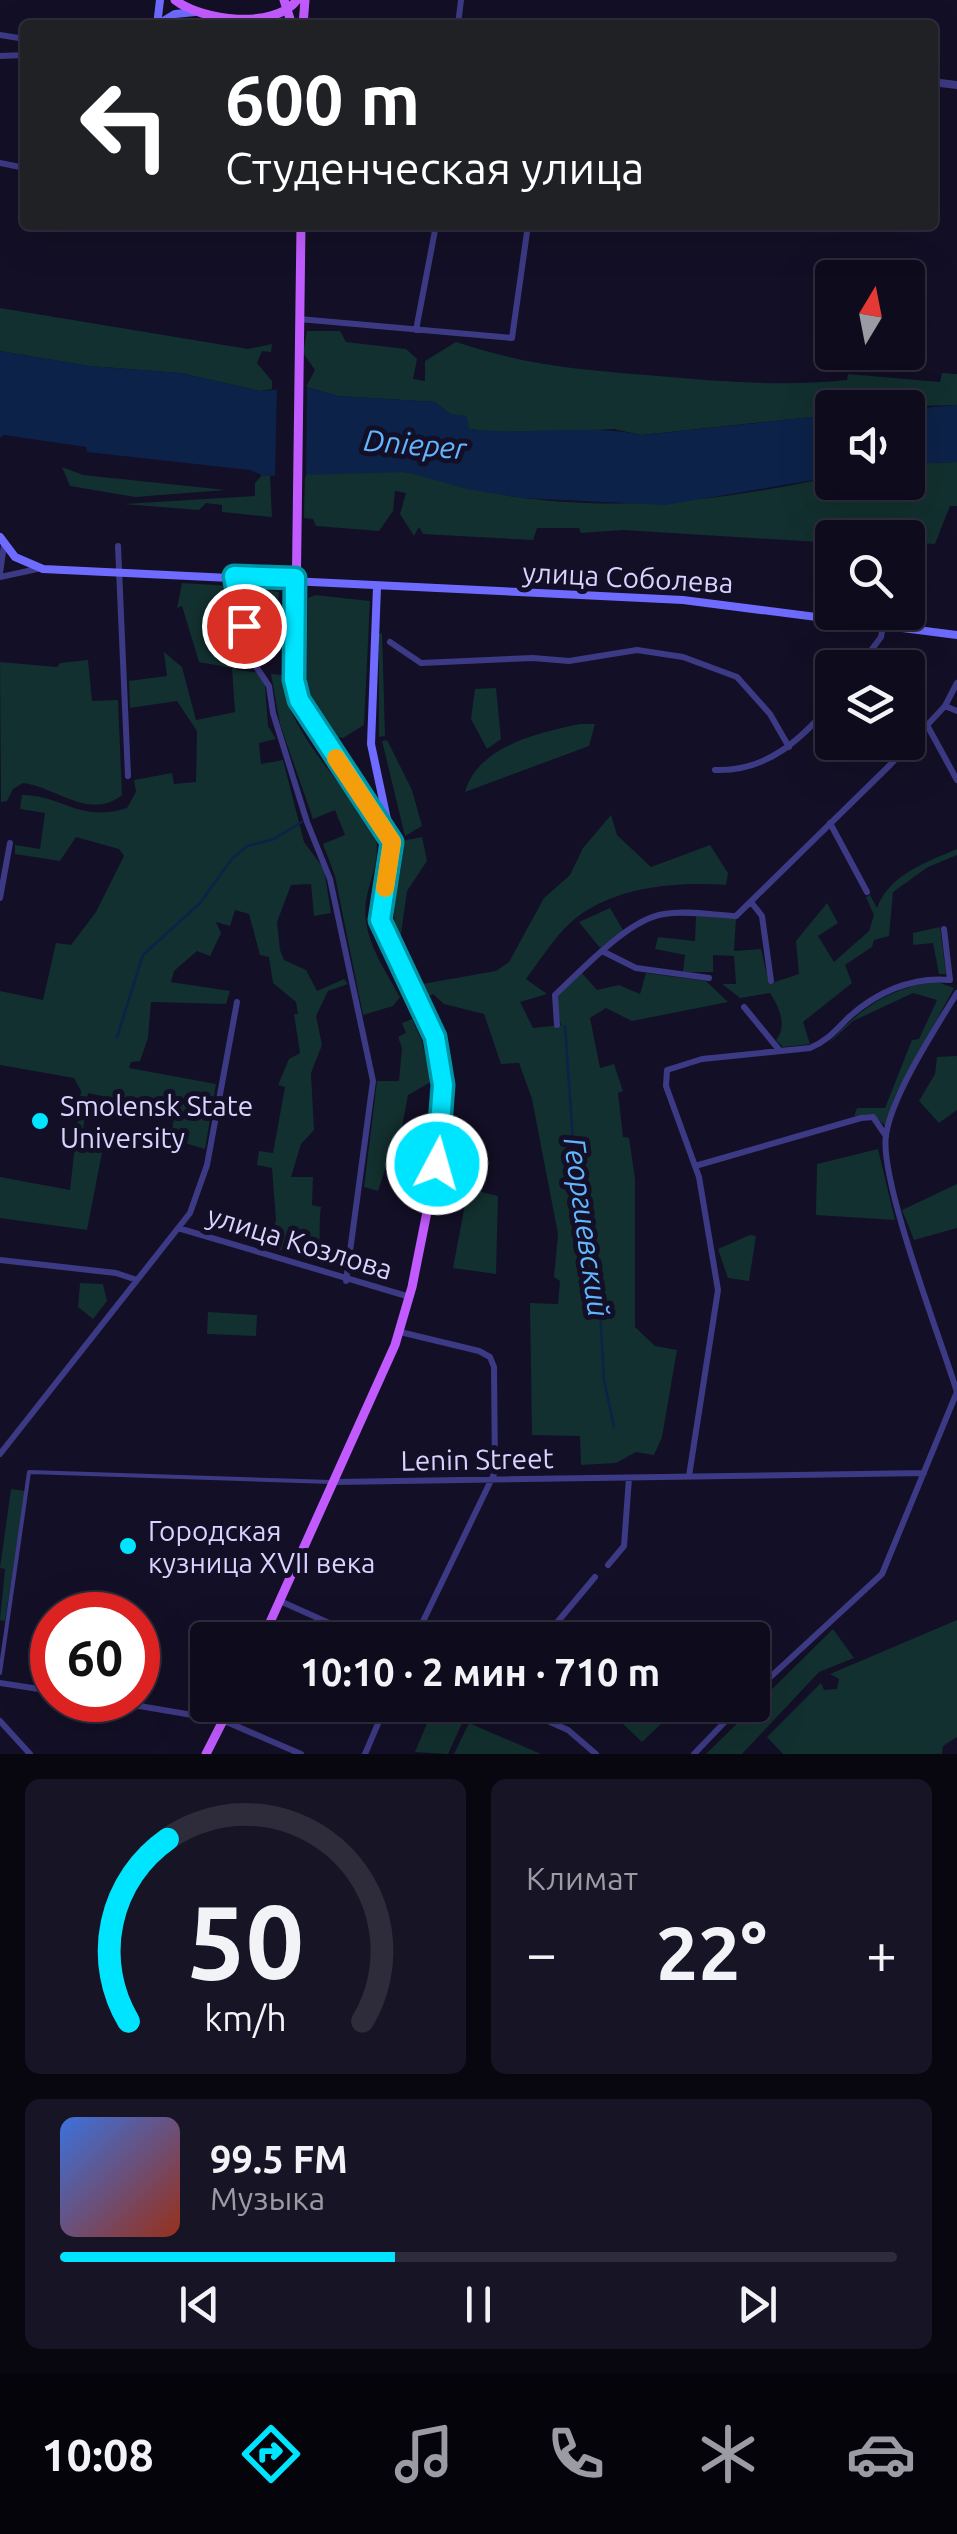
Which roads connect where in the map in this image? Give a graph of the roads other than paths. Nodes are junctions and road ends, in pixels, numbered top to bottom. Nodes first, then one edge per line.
1 (175, 0) edge
2 (297, 0) edge
3 (285, 5) edge
4 (195, 12) junction
5 (228, 17) junction
6 (165, 20) edge
7 (238, 20) edge
8 (300, 230) edge
9 (436, 230) edge
10 (527, 230) edge
11 (298, 319) junction
12 (416, 330) junction
13 (2, 541) edge
14 (118, 546) dead end
15 (43, 569) junction
16 (116, 572) junction
17 (0, 575) edge
18 (234, 576) junction
19 (295, 578) junction
20 (377, 587) junction
21 (815, 617) edge
22 (916, 630) edge
23 (957, 635) edge
24 (390, 642) dead end
25 (957, 684) edge
26 (945, 706) junction
27 (957, 711) edge
28 (815, 720) edge
29 (927, 725) junction
30 (789, 747) junction
31 (715, 770) dead end
32 (128, 776) dead end
33 (957, 780) edge
34 (830, 822) junction
35 (392, 842) junction
36 (10, 843) dead end
37 (867, 892) dead end
38 (0, 898) edge
39 (750, 902) junction
40 (944, 929) dead end
41 (602, 952) junction
42 (709, 978) dead end
43 (772, 981) dead end
44 (953, 981) edge
45 (957, 992) edge
46 (237, 1002) dead end
47 (744, 1008) dead end
48 (557, 1025) dead end
49 (781, 1052) junction
50 (886, 1136) junction
51 (695, 1166) junction
52 (178, 1228) junction
53 (0, 1260) edge
54 (137, 1280) junction
55 (346, 1281) junction
56 (410, 1297) junction
57 (400, 1332) junction
58 (957, 1392) edge
59 (0, 1454) edge
60 (924, 1473) junction
61 (690, 1476) junction
62 (629, 1478) junction
63 (335, 1482) junction
64 (489, 1483) junction
65 (608, 1565) dead end
66 (594, 1577) dead end
67 (280, 1601) junction
68 (270, 1622) edge
69 (327, 1622) edge
70 (422, 1622) edge
71 (557, 1622) edge
72 (0, 1673) edge
73 (770, 1678) edge
74 (0, 1682) edge
75 (30, 1687) edge
76 (160, 1709) edge
77 (190, 1715) edge
78 (0, 1721) edge
79 (221, 1722) edge
80 (227, 1722) edge
81 (378, 1722) edge
82 (550, 1722) edge
83 (725, 1722) edge
84 (30, 1754) edge
85 (206, 1754) edge
86 (300, 1754) edge
87 (364, 1754) edge
88 (596, 1754) edge
89 (694, 1754) edge

1 - 4 main road
2 - 3 main road
3 - 5 main road
4 - 5 main road
4 - 6 main road
5 - 7 main road
8 - 11 main road
9 - 12 street
10 - 12 street
11 - 12 street
11 - 19 main road
13 - 15 main road
13 - 17 street
14 - 16 street
15 - 16 main road, улица Соболева
15 - 17 street
16 - 18 main road, улица Соболева
16 - 32 street
18 - 19 main road, улица Соболева
18 - 55 street
19 - 20 main road, улица Соболева
19 - 35 main road
20 - 21 main road, улица Соболева
20 - 35 main road
22 - 23 main road, улица Соболева
24 - 30 street
25 - 26 street
26 - 27 street
26 - 29 street
28 - 30 street
29 - 33 street
29 - 34 street
30 - 31 street
34 - 37 street
34 - 39 street
35 - 56 main road
36 - 38 street
39 - 41 street
39 - 43 street
40 - 44 street
41 - 42 street
41 - 48 street
44 - 49 street
45 - 50 street
46 - 52 street
47 - 49 street
49 - 51 street
50 - 51 street
50 - 58 street
51 - 61 street
52 - 54 street
52 - 55 street, улица Козлова
53 - 54 street
54 - 59 street
55 - 56 street, улица Козлова
56 - 57 main road
57 - 63 main road
57 - 64 street
58 - 60 street
60 - 61 street, Lenin Street
60 - 73 street
61 - 62 street, Lenin Street
62 - 64 street, Lenin Street
62 - 65 street
63 - 64 street, Lenin Street
63 - 67 main road
63 - 72 street, Lenin Street
64 - 70 street
66 - 71 street
67 - 68 main road
67 - 69 street
74 - 75 street
76 - 77 street
78 - 84 street
79 - 85 main road
80 - 86 street
81 - 87 street
82 - 88 street
83 - 89 street

